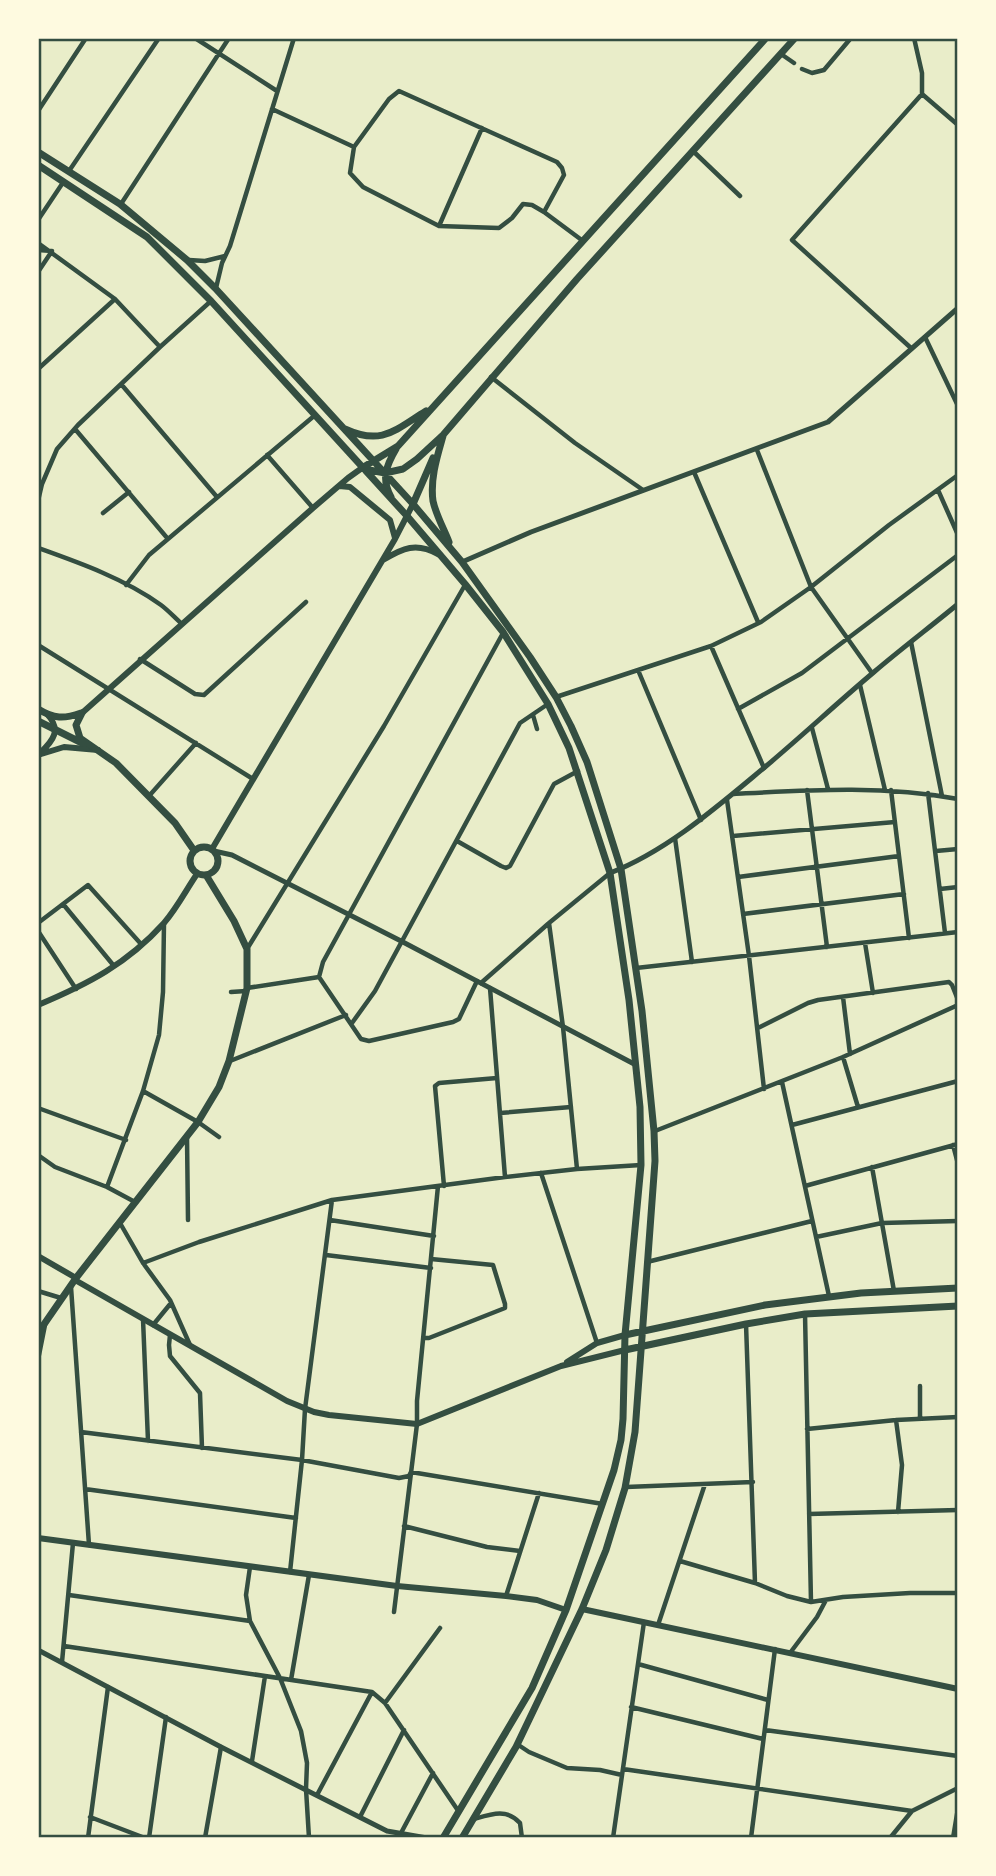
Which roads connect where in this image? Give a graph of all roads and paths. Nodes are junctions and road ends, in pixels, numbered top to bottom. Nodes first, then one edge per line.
1 (86, 38) edge
2 (159, 38) edge
3 (195, 38) edge
4 (229, 38) edge
5 (294, 38) edge
6 (766, 38) edge
7 (794, 38) edge
8 (851, 38) edge
9 (914, 38) edge
10 (219, 54) junction
11 (781, 54) junction
12 (794, 63) dead end
13 (802, 69) dead end
14 (277, 91) junction
15 (922, 94) junction
16 (272, 109) junction
17 (38, 111) edge
18 (957, 125) edge
19 (482, 128) junction
20 (354, 147) junction
21 (692, 150) junction
22 (38, 152) edge
23 (38, 164) edge
24 (69, 171) junction
25 (64, 180) junction
26 (740, 196) dead end
27 (120, 204) junction
28 (544, 212) junction
29 (38, 220) edge
30 (439, 226) junction
31 (583, 241) junction
32 (38, 243) edge
33 (38, 250) edge
34 (52, 251) junction
35 (225, 256) junction
36 (187, 260) junction
37 (38, 272) edge
38 (215, 288) junction
39 (115, 299) junction
40 (211, 301) junction
41 (957, 309) edge
42 (925, 337) junction
43 (160, 347) junction
44 (911, 348) junction
45 (38, 369) edge
46 (491, 377) junction
47 (121, 384) junction
48 (957, 402) edge
49 (436, 405) junction
50 (314, 416) junction
51 (342, 427) junction
52 (75, 429) junction
53 (443, 435) junction
54 (398, 446) junction
55 (757, 450) junction
56 (267, 455) junction
57 (374, 462) junction
58 (362, 468) junction
59 (694, 472) junction
60 (385, 473) junction
61 (957, 475) edge
62 (40, 483) edge
63 (339, 485) junction
64 (938, 490) junction
65 (644, 491) junction
66 (128, 492) junction
67 (217, 497) junction
68 (38, 500) edge
69 (413, 504) junction
70 (397, 506) junction
71 (313, 508) junction
72 (103, 513) dead end
73 (407, 516) junction
74 (957, 535) edge
75 (168, 539) junction
76 (395, 539) junction
77 (38, 548) edge
78 (452, 551) junction
79 (440, 555) junction
80 (957, 555) edge
81 (382, 561) junction
82 (462, 562) junction
83 (126, 584) junction
84 (465, 584) junction
85 (811, 587) junction
86 (306, 602) dead end
87 (957, 604) edge
88 (758, 622) junction
89 (182, 624) junction
90 (503, 632) junction
91 (847, 638) junction
92 (911, 642) junction
93 (38, 645) edge
94 (710, 646) junction
95 (140, 659) junction
96 (638, 670) junction
97 (872, 673) junction
98 (860, 685) junction
99 (107, 690) junction
100 (556, 697) junction
101 (97, 699) junction
102 (104, 704) dead end
103 (548, 704) junction
104 (38, 709) edge
105 (738, 709) junction
106 (82, 713) junction
107 (47, 714) junction
108 (533, 715) junction
109 (38, 721) edge
110 (812, 728) junction
111 (537, 729) dead end
112 (54, 730) junction
113 (196, 743) junction
114 (98, 750) junction
115 (38, 755) edge
116 (129, 764) dead end
117 (764, 768) junction
118 (123, 771) junction
119 (578, 771) junction
120 (253, 779) junction
121 (828, 789) junction
122 (807, 790) junction
123 (888, 790) junction
124 (928, 793) junction
125 (733, 794) junction
126 (149, 796) junction
127 (942, 796) junction
128 (957, 799) edge
129 (727, 800) junction
130 (701, 820) junction
131 (895, 822) junction
132 (812, 829) junction
133 (733, 836) junction
134 (675, 838) junction
135 (457, 841) junction
136 (193, 849) junction
137 (957, 849) edge
138 (213, 850) junction
139 (936, 851) junction
140 (899, 856) junction
141 (817, 867) junction
142 (621, 869) junction
143 (610, 873) junction
144 (202, 874) junction
145 (738, 877) junction
146 (287, 884) junction
147 (957, 887) edge
148 (940, 889) junction
149 (904, 894) junction
150 (63, 904) junction
151 (822, 904) junction
152 (743, 914) junction
153 (349, 915) junction
154 (164, 922) junction
155 (38, 923) edge
156 (549, 923) junction
157 (38, 932) edge
158 (957, 932) edge
159 (946, 933) junction
160 (909, 938) junction
161 (401, 941) junction
162 (865, 943) junction
163 (141, 944) junction
164 (827, 947) junction
165 (247, 949) junction
166 (749, 956) junction
167 (692, 962) junction
168 (114, 966) junction
169 (635, 968) junction
170 (319, 978) junction
171 (479, 982) junction
172 (490, 988) junction
173 (76, 989) junction
174 (246, 989) junction
175 (231, 992) dead end
176 (873, 993) junction
177 (843, 997) junction
178 (957, 1003) edge
179 (38, 1005) edge
180 (346, 1015) junction
181 (352, 1024) junction
182 (563, 1027) junction
183 (758, 1028) junction
184 (850, 1054) junction
185 (843, 1057) junction
186 (229, 1061) junction
187 (636, 1065) junction
188 (497, 1078) junction
189 (957, 1080) edge
190 (782, 1082) junction
191 (764, 1089) junction
192 (144, 1091) junction
193 (571, 1107) junction
194 (858, 1107) junction
195 (38, 1108) edge
196 (500, 1113) junction
197 (198, 1122) junction
198 (792, 1125) junction
199 (654, 1131) junction
200 (187, 1136) junction
201 (219, 1137) dead end
202 (126, 1140) junction
203 (955, 1144) edge
204 (38, 1155) edge
205 (957, 1164) edge
206 (641, 1165) junction
207 (872, 1167) junction
208 (577, 1169) junction
209 (541, 1173) junction
210 (505, 1177) junction
211 (441, 1186) junction
212 (805, 1186) junction
213 (107, 1187) junction
214 (332, 1200) junction
215 (135, 1202) junction
216 (188, 1220) dead end
217 (330, 1220) junction
218 (813, 1221) junction
219 (957, 1221) edge
220 (119, 1222) junction
221 (882, 1223) junction
222 (434, 1236) junction
223 (816, 1237) junction
224 (326, 1255) junction
225 (38, 1256) edge
226 (431, 1259) junction
227 (143, 1262) junction
228 (647, 1262) junction
229 (431, 1268) junction
230 (74, 1281) junction
231 (957, 1288) edge
232 (38, 1291) edge
233 (894, 1291) junction
234 (829, 1297) junction
235 (62, 1298) junction
236 (171, 1303) junction
237 (957, 1306) edge
238 (804, 1314) junction
239 (143, 1318) junction
240 (46, 1321) junction
241 (746, 1324) junction
242 (153, 1325) junction
243 (641, 1332) junction
244 (38, 1333) edge
245 (170, 1335) junction
246 (625, 1335) junction
247 (424, 1338) junction
248 (597, 1343) junction
249 (641, 1345) junction
250 (191, 1346) junction
251 (625, 1350) junction
252 (39, 1355) edge
253 (561, 1366) junction
254 (920, 1386) dead end
255 (305, 1409) junction
256 (957, 1417) edge
257 (920, 1419) junction
258 (896, 1420) junction
259 (417, 1424) junction
260 (807, 1429) junction
261 (81, 1432) junction
262 (148, 1441) junction
263 (202, 1448) junction
264 (302, 1460) junction
265 (411, 1472) junction
266 (752, 1482) junction
267 (705, 1485) junction
268 (625, 1488) junction
269 (85, 1489) junction
270 (539, 1493) junction
271 (603, 1504) junction
272 (957, 1510) edge
273 (898, 1512) junction
274 (809, 1514) junction
275 (296, 1518) junction
276 (404, 1526) junction
277 (38, 1538) edge
278 (73, 1543) junction
279 (89, 1545) junction
280 (520, 1551) junction
281 (680, 1561) junction
282 (250, 1567) junction
283 (290, 1572) junction
284 (309, 1575) junction
285 (755, 1583) junction
286 (397, 1586) junction
287 (957, 1593) edge
288 (69, 1595) junction
289 (506, 1596) junction
290 (826, 1600) junction
291 (811, 1602) junction
292 (566, 1609) junction
293 (582, 1609) junction
294 (394, 1612) dead end
295 (250, 1621) junction
296 (644, 1622) junction
297 (658, 1625) junction
298 (440, 1628) dead end
299 (64, 1646) junction
300 (775, 1649) junction
301 (38, 1650) edge
302 (790, 1653) junction
303 (62, 1662) junction
304 (638, 1664) junction
305 (265, 1676) junction
306 (280, 1678) junction
307 (291, 1680) junction
308 (108, 1687) junction
309 (957, 1689) edge
310 (372, 1692) junction
311 (768, 1700) junction
312 (385, 1703) junction
313 (631, 1707) junction
314 (166, 1717) junction
315 (404, 1730) junction
316 (765, 1730) junction
317 (763, 1739) junction
318 (517, 1744) junction
319 (221, 1747) junction
320 (957, 1756) edge
321 (252, 1761) junction
322 (622, 1772) junction
323 (433, 1773) junction
324 (757, 1788) junction
325 (957, 1788) edge
326 (306, 1789) junction
327 (317, 1795) junction
328 (957, 1808) edge
329 (912, 1811) junction
330 (460, 1812) junction
331 (90, 1817) junction
332 (360, 1817) junction
333 (474, 1819) junction
334 (401, 1833) junction
335 (88, 1838) edge
336 (147, 1838) edge
337 (205, 1838) edge
338 (309, 1838) edge
339 (426, 1838) edge
340 (443, 1838) edge
341 (462, 1838) edge
342 (522, 1838) edge
343 (613, 1838) edge
344 (751, 1838) edge
345 (890, 1838) edge
346 (953, 1838) edge

1 - 17 street
2 - 24 street
3 - 10 street
4 - 10 street
5 - 14 street
6 - 31 main road
7 - 11 main road
8 - 13 street
9 - 15 street
10 - 14 street
10 - 27 street
11 - 12 street
11 - 21 main road
14 - 16 street
15 - 18 street
15 - 44 street
16 - 20 street
16 - 35 street
19 - 20 street
19 - 28 street
19 - 30 street
20 - 30 street
21 - 26 street
21 - 46 main road
22 - 24 main road
23 - 25 main road
24 - 27 main road
25 - 29 street
25 - 40 main road
27 - 36 main road
28 - 30 street
28 - 31 street
31 - 49 main road
32 - 34 street
33 - 34 street
34 - 37 street
34 - 39 street
35 - 36 street
35 - 38 street
36 - 38 main road
38 - 51 main road
39 - 43 street
39 - 45 street
40 - 43 street
40 - 50 main road
41 - 42 street
42 - 44 street
42 - 48 street
43 - 47 street
44 - 55 street
46 - 53 main road
46 - 65 street
47 - 52 street
47 - 67 street
49 - 51 main road
49 - 54 main road
50 - 56 street
50 - 58 main road
51 - 57 main road
52 - 62 street
52 - 66 street
53 - 60 main road
53 - 69 main road
53 - 78 main road
54 - 57 main road
54 - 60 main road
55 - 59 street
55 - 85 street
56 - 67 street
56 - 71 street
57 - 58 main road
57 - 60 main road
58 - 60 main road
58 - 63 main road
58 - 70 main road
59 - 65 street
59 - 88 street
60 - 69 main road
60 - 70 main road
61 - 64 street
62 - 68 street
63 - 71 main road
63 - 76 main road
64 - 74 street
64 - 85 street
65 - 82 street
66 - 72 street
66 - 75 street
67 - 75 street
69 - 73 main road
69 - 78 main road
70 - 73 main road
71 - 89 main road
73 - 76 main road
73 - 79 main road
75 - 83 street
76 - 81 main road
77 - 83 street
78 - 82 main road
79 - 81 main road
79 - 84 main road
80 - 91 street
81 - 120 main road
82 - 100 main road
83 - 89 street
84 - 90 main road
84 - 146 street
85 - 88 street
85 - 91 street
86 - 95 street
87 - 92 street
88 - 94 street
89 - 95 main road
90 - 103 main road
90 - 153 street
91 - 97 street
91 - 105 street
92 - 97 street
92 - 127 street
93 - 99 street
94 - 96 street
94 - 105 street
95 - 99 main road
96 - 100 street
96 - 130 street
97 - 98 street
98 - 110 street
98 - 123 street
99 - 101 main road
99 - 113 street
100 - 142 main road
101 - 102 street
101 - 106 main road
103 - 108 street
103 - 119 main road
104 - 107 main road
105 - 117 street
106 - 107 main road
106 - 114 main road
107 - 112 main road
108 - 111 street
108 - 135 street
109 - 112 main road
110 - 117 street
110 - 121 street
112 - 114 main road
112 - 115 main road
113 - 120 street
113 - 126 street
114 - 115 main road
114 - 118 main road
116 - 118 street
117 - 125 street
118 - 126 main road
119 - 135 street
119 - 143 main road
120 - 138 main road
121 - 122 street
121 - 123 street
122 - 125 street
122 - 132 street
123 - 124 street
123 - 131 street
124 - 127 street
124 - 139 street
125 - 129 street
126 - 136 main road
127 - 128 street
129 - 130 street
129 - 133 street
130 - 134 street
131 - 132 street
131 - 140 street
132 - 133 street
132 - 141 street
133 - 145 street
134 - 142 street
134 - 167 street
135 - 161 street
136 - 138 main road
136 - 144 main road
137 - 139 street
138 - 144 main road
138 - 146 street
139 - 148 street
140 - 141 street
140 - 149 street
141 - 145 street
141 - 151 street
142 - 143 street
142 - 169 main road
143 - 156 street
143 - 187 main road
144 - 154 main road
144 - 165 main road
145 - 152 street
146 - 153 street
146 - 165 street
147 - 148 street
148 - 159 street
149 - 151 street
149 - 160 street
150 - 155 street
150 - 163 street
150 - 168 street
151 - 152 street
151 - 164 street
152 - 166 street
153 - 161 street
153 - 170 street
154 - 163 main road
154 - 192 street
156 - 171 street
156 - 182 street
157 - 173 street
158 - 159 street
159 - 160 street
160 - 162 street
161 - 171 street
161 - 181 street
162 - 164 street
162 - 176 street
163 - 168 main road
164 - 166 street
165 - 174 main road
166 - 167 street
166 - 183 street
167 - 169 street
168 - 173 main road
169 - 199 main road
170 - 174 street
170 - 180 street
171 - 172 street
171 - 181 street
172 - 182 street
172 - 188 street
173 - 179 main road
174 - 175 street
174 - 186 main road
176 - 177 street
176 - 178 street
177 - 183 street
177 - 184 street
178 - 184 street
180 - 181 street
180 - 186 street
182 - 187 street
182 - 193 street
183 - 191 street
184 - 185 street
185 - 190 street
185 - 194 street
186 - 197 main road
187 - 206 main road
188 - 196 street
188 - 211 street
189 - 194 street
190 - 191 street
190 - 198 street
191 - 199 street
192 - 197 street
192 - 202 street
193 - 196 street
193 - 208 street
194 - 198 street
195 - 202 street
196 - 210 street
197 - 200 main road
197 - 201 street
198 - 212 street
199 - 228 main road
200 - 215 main road
200 - 216 street
202 - 213 street
203 - 205 street
203 - 207 street
204 - 213 street
206 - 208 street
206 - 246 main road
207 - 212 street
207 - 221 street
208 - 209 street
209 - 210 street
209 - 248 street
210 - 211 street
211 - 214 street
211 - 222 street
212 - 218 street
213 - 215 street
214 - 217 street
214 - 227 street
215 - 220 main road
217 - 222 street
217 - 224 street
218 - 223 street
218 - 228 street
219 - 221 street
220 - 227 street
220 - 230 main road
221 - 223 street
221 - 233 street
222 - 226 street
223 - 234 street
224 - 229 street
224 - 255 street
225 - 230 main road
226 - 229 street
226 - 247 street
227 - 236 street
228 - 243 main road
229 - 247 street
230 - 235 main road
230 - 239 main road
230 - 261 street
231 - 233 main road
232 - 235 street
233 - 234 main road
234 - 243 main road
235 - 240 main road
236 - 242 street
236 - 250 street
237 - 238 main road
238 - 241 main road
238 - 260 street
239 - 242 main road
239 - 262 street
240 - 244 main road
240 - 252 street
241 - 249 main road
241 - 266 street
242 - 245 main road
243 - 246 main road
243 - 249 main road
245 - 250 main road
245 - 263 street
246 - 248 main road
246 - 251 main road
247 - 259 street
248 - 253 main road
249 - 251 main road
249 - 268 main road
250 - 255 main road
251 - 253 main road
251 - 271 main road
253 - 259 main road
254 - 257 street
255 - 259 main road
255 - 264 street
256 - 257 street
257 - 258 street
258 - 260 street
258 - 273 street
259 - 265 street
260 - 274 street
261 - 262 street
261 - 269 street
262 - 263 street
263 - 264 street
264 - 265 street
264 - 275 street
265 - 270 street
265 - 276 street
266 - 267 street
266 - 285 street
267 - 268 street
267 - 281 street
268 - 293 main road
269 - 275 street
269 - 279 street
270 - 271 street
270 - 280 street
271 - 292 main road
272 - 273 street
273 - 274 street
274 - 291 street
275 - 283 street
276 - 280 street
276 - 286 street
277 - 278 main road
278 - 279 main road
278 - 288 street
279 - 282 main road
280 - 289 street
281 - 285 street
281 - 297 street
282 - 283 main road
282 - 295 street
283 - 284 main road
284 - 286 main road
284 - 307 street
285 - 291 street
286 - 289 main road
286 - 294 street
287 - 290 street
288 - 295 street
288 - 299 street
289 - 292 main road
290 - 291 street
290 - 302 street
292 - 330 main road
293 - 296 main road
293 - 318 main road
295 - 306 street
296 - 297 main road
296 - 304 street
297 - 300 main road
298 - 312 street
299 - 303 street
299 - 305 street
300 - 302 main road
300 - 311 street
301 - 303 street
302 - 309 main road
303 - 308 street
304 - 311 street
304 - 313 street
305 - 306 street
305 - 321 street
306 - 307 street
306 - 326 street
307 - 310 street
308 - 314 street
308 - 331 street
310 - 312 street
310 - 327 street
311 - 316 street
312 - 315 street
313 - 317 street
313 - 322 street
314 - 319 street
314 - 336 street
315 - 323 street
315 - 332 street
316 - 317 street
316 - 320 street
317 - 324 street
318 - 322 street
318 - 333 main road
319 - 321 street
319 - 337 street
321 - 326 street
322 - 324 street
322 - 343 street
323 - 330 street
323 - 334 street
324 - 329 street
324 - 344 street
325 - 329 street
326 - 327 street
326 - 338 street
327 - 332 street
328 - 346 street
329 - 345 street
330 - 340 main road
331 - 335 street
331 - 336 street
332 - 334 street
333 - 341 main road
333 - 342 street
334 - 339 street

